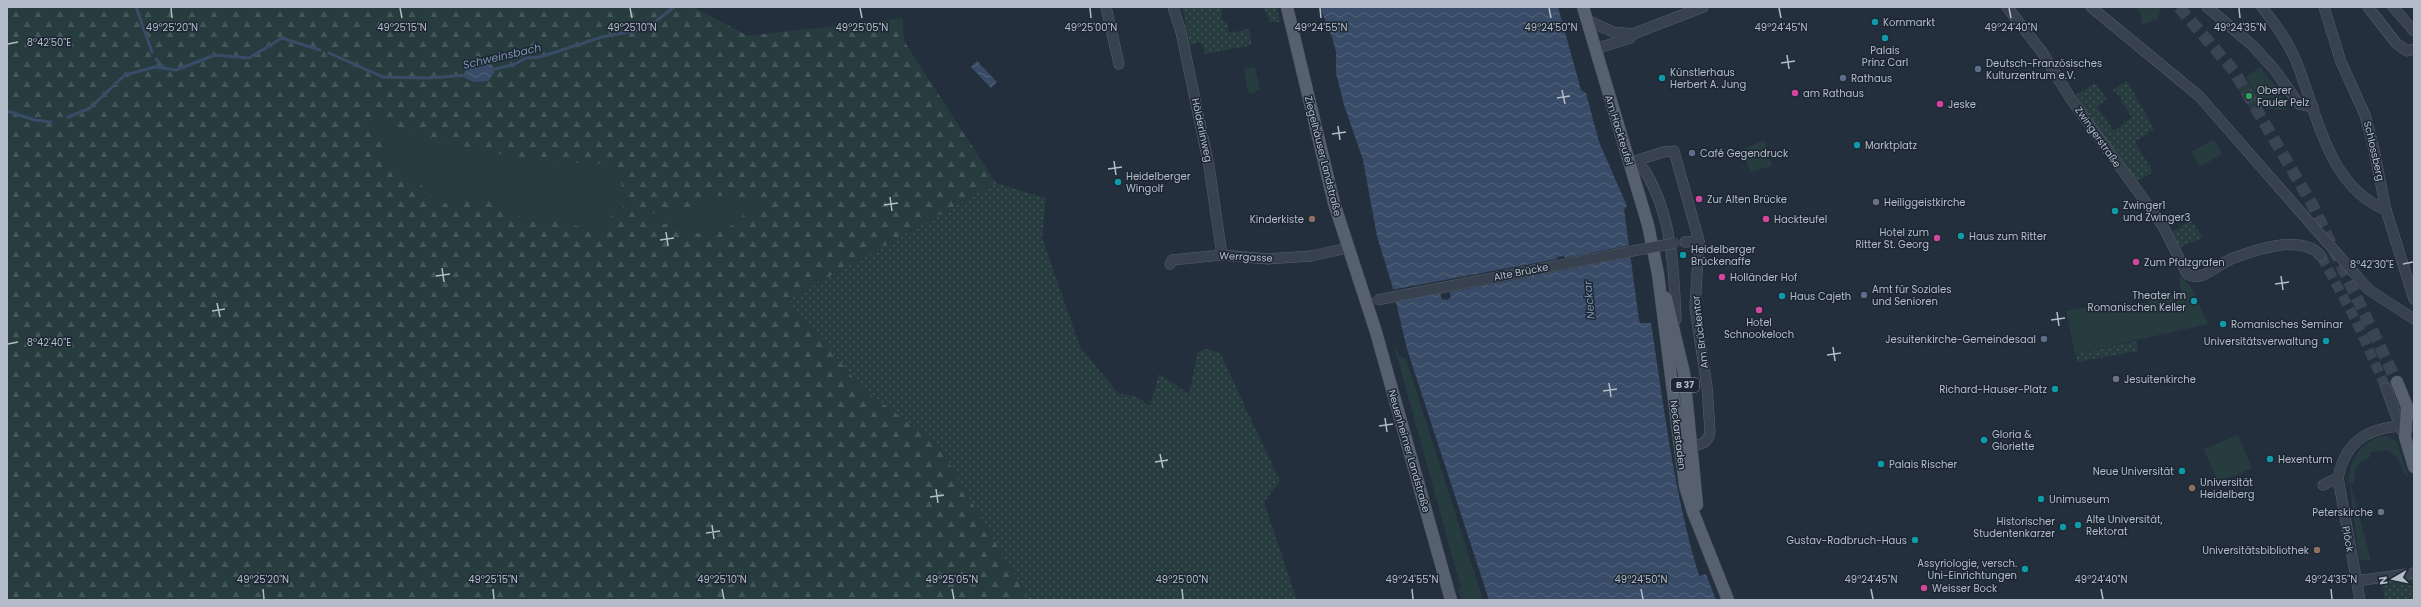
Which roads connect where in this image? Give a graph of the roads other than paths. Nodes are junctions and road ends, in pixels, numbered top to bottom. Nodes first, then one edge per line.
1 (1106, 7) edge
2 (1173, 7) edge
3 (1287, 7) edge
4 (1583, 7) edge
5 (1703, 7) edge
6 (2007, 7) edge
7 (2090, 7) edge
8 (2207, 7) edge
9 (2262, 7) edge
10 (2324, 7) edge
11 (2368, 7) edge
12 (2393, 7) edge
13 (1587, 20) junction
14 (2414, 31) edge
15 (1633, 34) junction
16 (1595, 49) junction
17 (2414, 49) edge
18 (1119, 64) dead end
19 (2312, 107) junction
20 (1629, 163) junction
21 (2386, 210) junction
22 (1699, 241) junction
23 (1347, 248) junction
24 (1654, 253) joint
25 (1222, 255) junction
26 (2321, 256) tunnel mouth
27 (1170, 264) dead end
28 (1658, 274) junction
29 (2414, 298) edge
30 (1372, 301) junction
31 (2414, 319) edge
32 (1674, 326) junction
33 (2397, 382) tunnel mouth
34 (2386, 388) tunnel mouth
35 (2409, 429) edge
36 (1685, 446) junction
37 (2414, 467) edge
38 (2338, 478) junction
39 (2323, 485) dead end
40 (2414, 573) edge
41 (2356, 581) junction
42 (1451, 600) edge
43 (1728, 600) edge
44 (2360, 600) edge

1 - 18 street
2 - 25 street, Hölderlinweg
3 - 23 main road, Ziegelhäuser Landstraße
4 - 13 main road, Am Hackteufel / B 37
5 - 15 street
6 - 26 street, Zwingerstraße
7 - 31 street
8 - 19 street
9 - 19 street
10 - 21 street, Schlossberg
11 - 17 street
12 - 14 street
13 - 15 street
13 - 16 main road, Am Hackteufel / B 37
15 - 16 street
16 - 20 main road, Am Hackteufel / B 37
19 - 21 street
20 - 22 street, Am Brückentor
20 - 24 main road, Am Hackteufel / B 37
20 - 32 street
21 - 29 street, Schlossberg
22 - 30 street, Alte Brücke, bridge
22 - 36 street, Am Brückentor
23 - 25 street, Werrgasse
23 - 30 main road, Ziegelhäuser Landstraße
24 - 28 main road, Neckarstaden / B 37
25 - 27 street, Werrgasse
28 - 32 main road, Neckarstaden / B 37
28 - 36 main road, Neckarstaden / B 37
30 - 42 main road, Neuenheimer Landstraße
32 - 36 main road, Neckarstaden / B 37
33 - 35 main road
34 - 35 street
35 - 37 main road
35 - 38 street
36 - 43 main road, Neckarstaden / B 37
38 - 39 street
38 - 41 street, Plöck
40 - 41 street
41 - 44 street, Plöck

